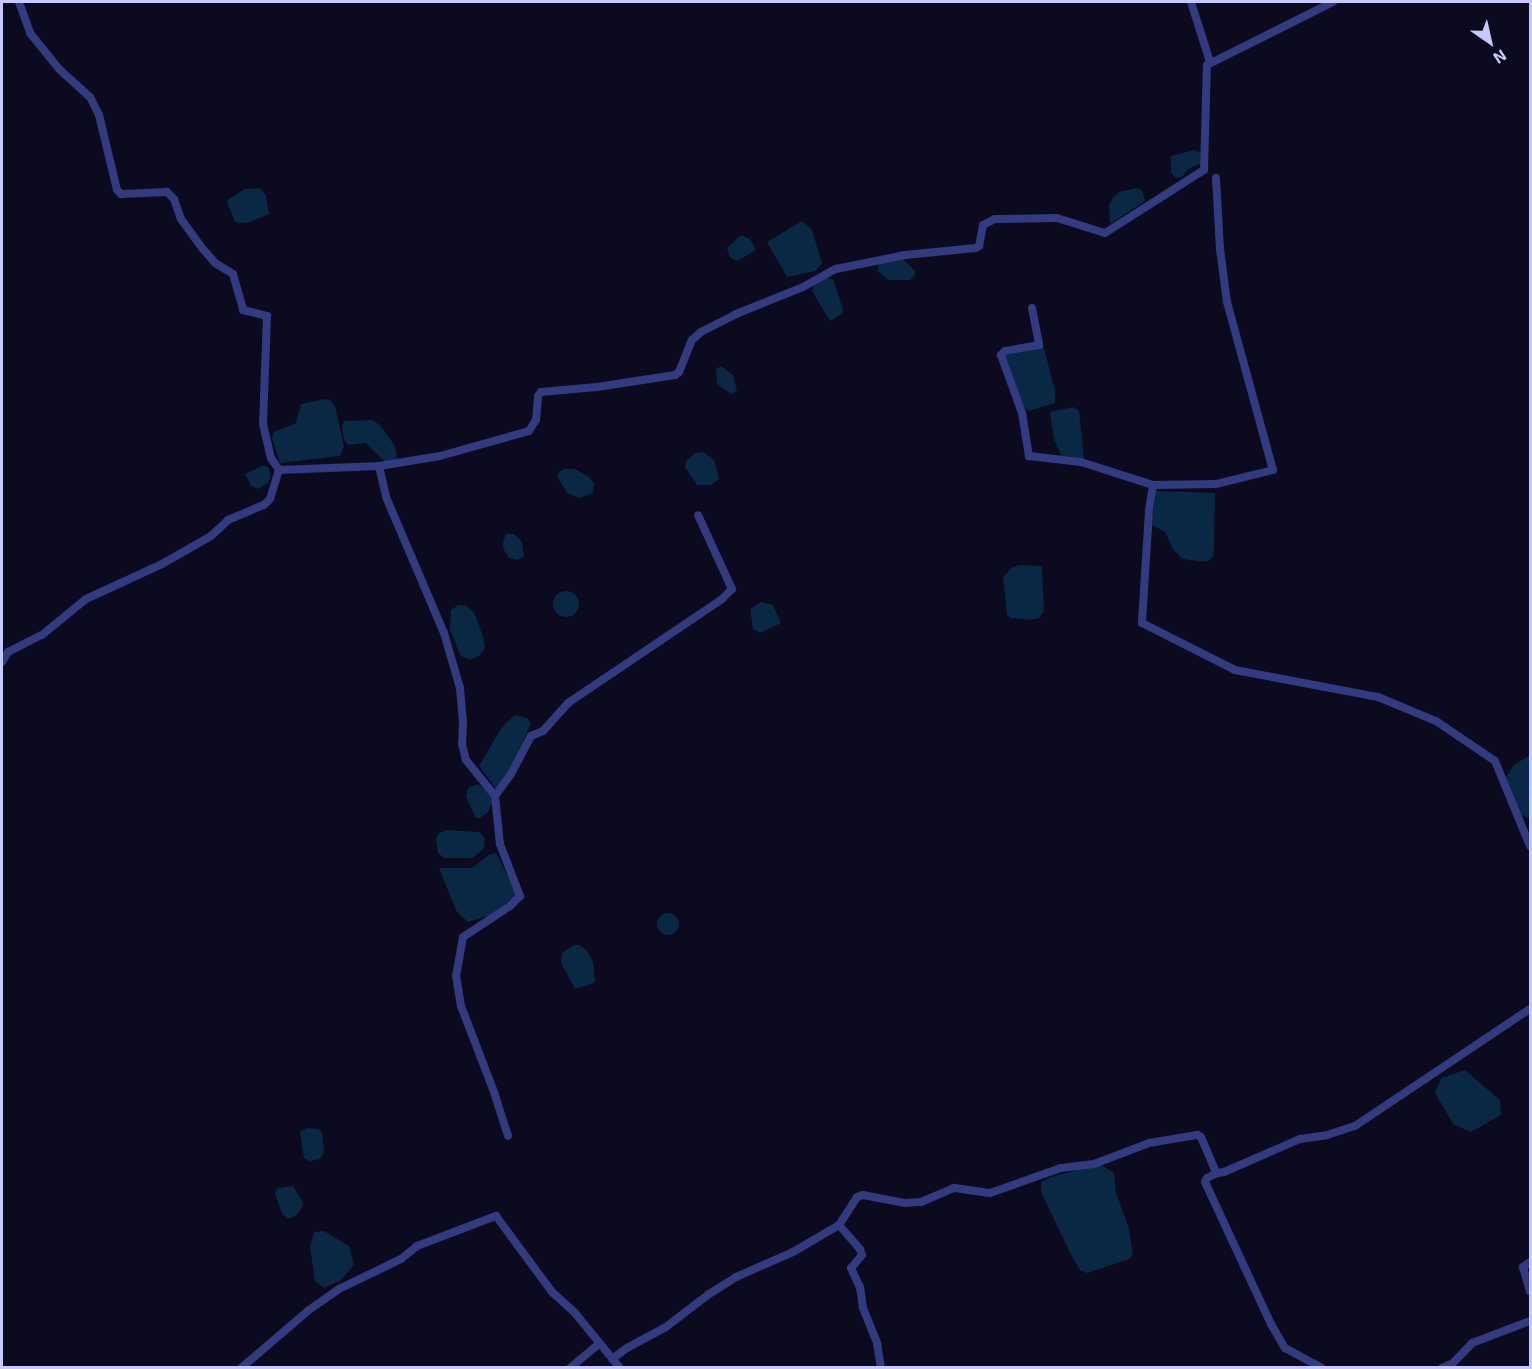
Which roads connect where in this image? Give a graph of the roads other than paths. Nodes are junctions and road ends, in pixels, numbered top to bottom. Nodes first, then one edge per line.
1 (19, 2) edge
2 (1191, 2) edge
3 (1333, 2) edge
4 (1210, 62) junction
5 (1216, 178) dead end
6 (1032, 308) dead end
7 (379, 466) junction
8 (279, 470) junction
9 (1154, 485) junction
10 (698, 516) dead end
11 (2, 662) edge
12 (495, 796) junction
13 (1530, 846) edge
14 (1530, 1009) edge
15 (508, 1136) dead end
16 (1217, 1173) junction
17 (839, 1225) junction
18 (1530, 1262) edge
19 (1530, 1291) edge
20 (1530, 1320) edge
21 (599, 1344) junction
22 (612, 1359) junction
23 (241, 1368) edge
24 (570, 1368) edge
25 (620, 1368) edge
26 (881, 1368) edge
27 (1322, 1368) edge
28 (1442, 1368) edge

1 - 8 street
2 - 4 street
3 - 4 street
4 - 7 street
5 - 9 street
6 - 9 street
7 - 8 street
7 - 12 street
8 - 11 street
9 - 13 street
10 - 12 street
12 - 15 street
14 - 16 street
16 - 17 street
16 - 27 street
17 - 22 street
17 - 26 street
18 - 19 street
20 - 28 street
21 - 22 street
21 - 23 street
21 - 24 street
22 - 25 street

